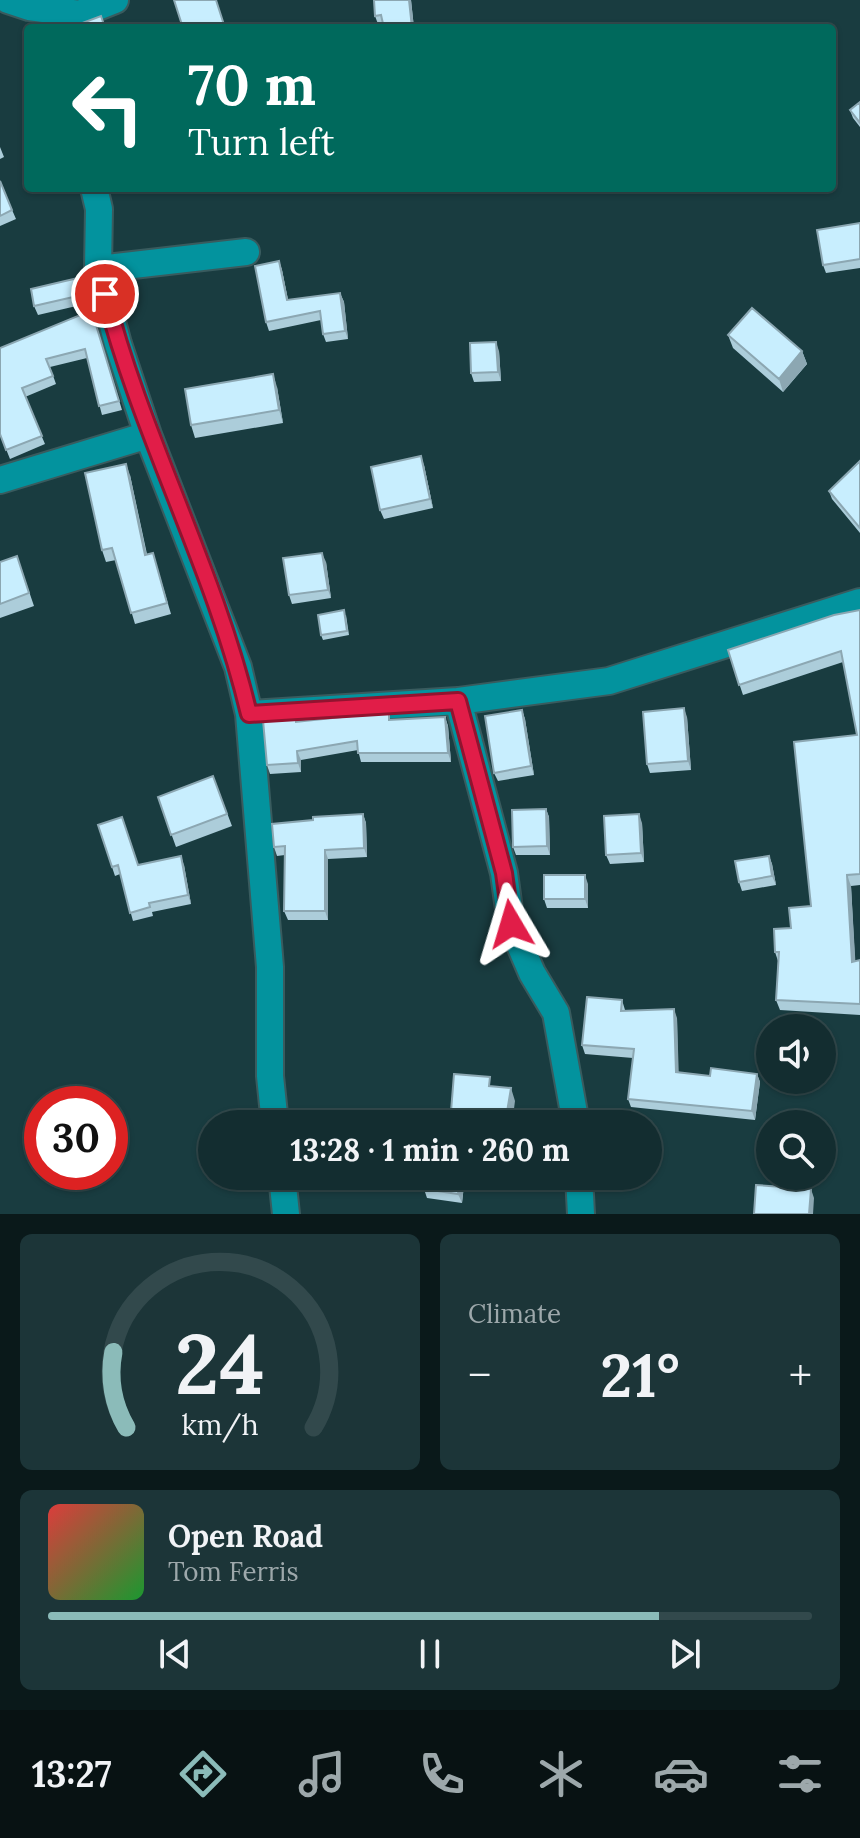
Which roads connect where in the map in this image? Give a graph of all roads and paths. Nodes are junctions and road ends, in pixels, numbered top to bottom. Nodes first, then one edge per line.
1 (115, 0) edge
2 (24, 12) edge
3 (95, 192) edge
4 (246, 252) dead end
5 (98, 269) junction
6 (148, 435) junction
7 (0, 480) edge
8 (860, 602) edge
9 (458, 701) junction
10 (249, 714) junction
11 (274, 1110) edge
12 (573, 1110) edge
13 (283, 1190) edge
14 (580, 1190) edge
15 (286, 1214) edge
16 (581, 1214) edge

1 - 2 street
3 - 5 street
4 - 5 street
5 - 6 street
6 - 7 street
6 - 10 street
8 - 9 street
9 - 10 street
9 - 12 street
10 - 11 street
13 - 15 street
14 - 16 street

